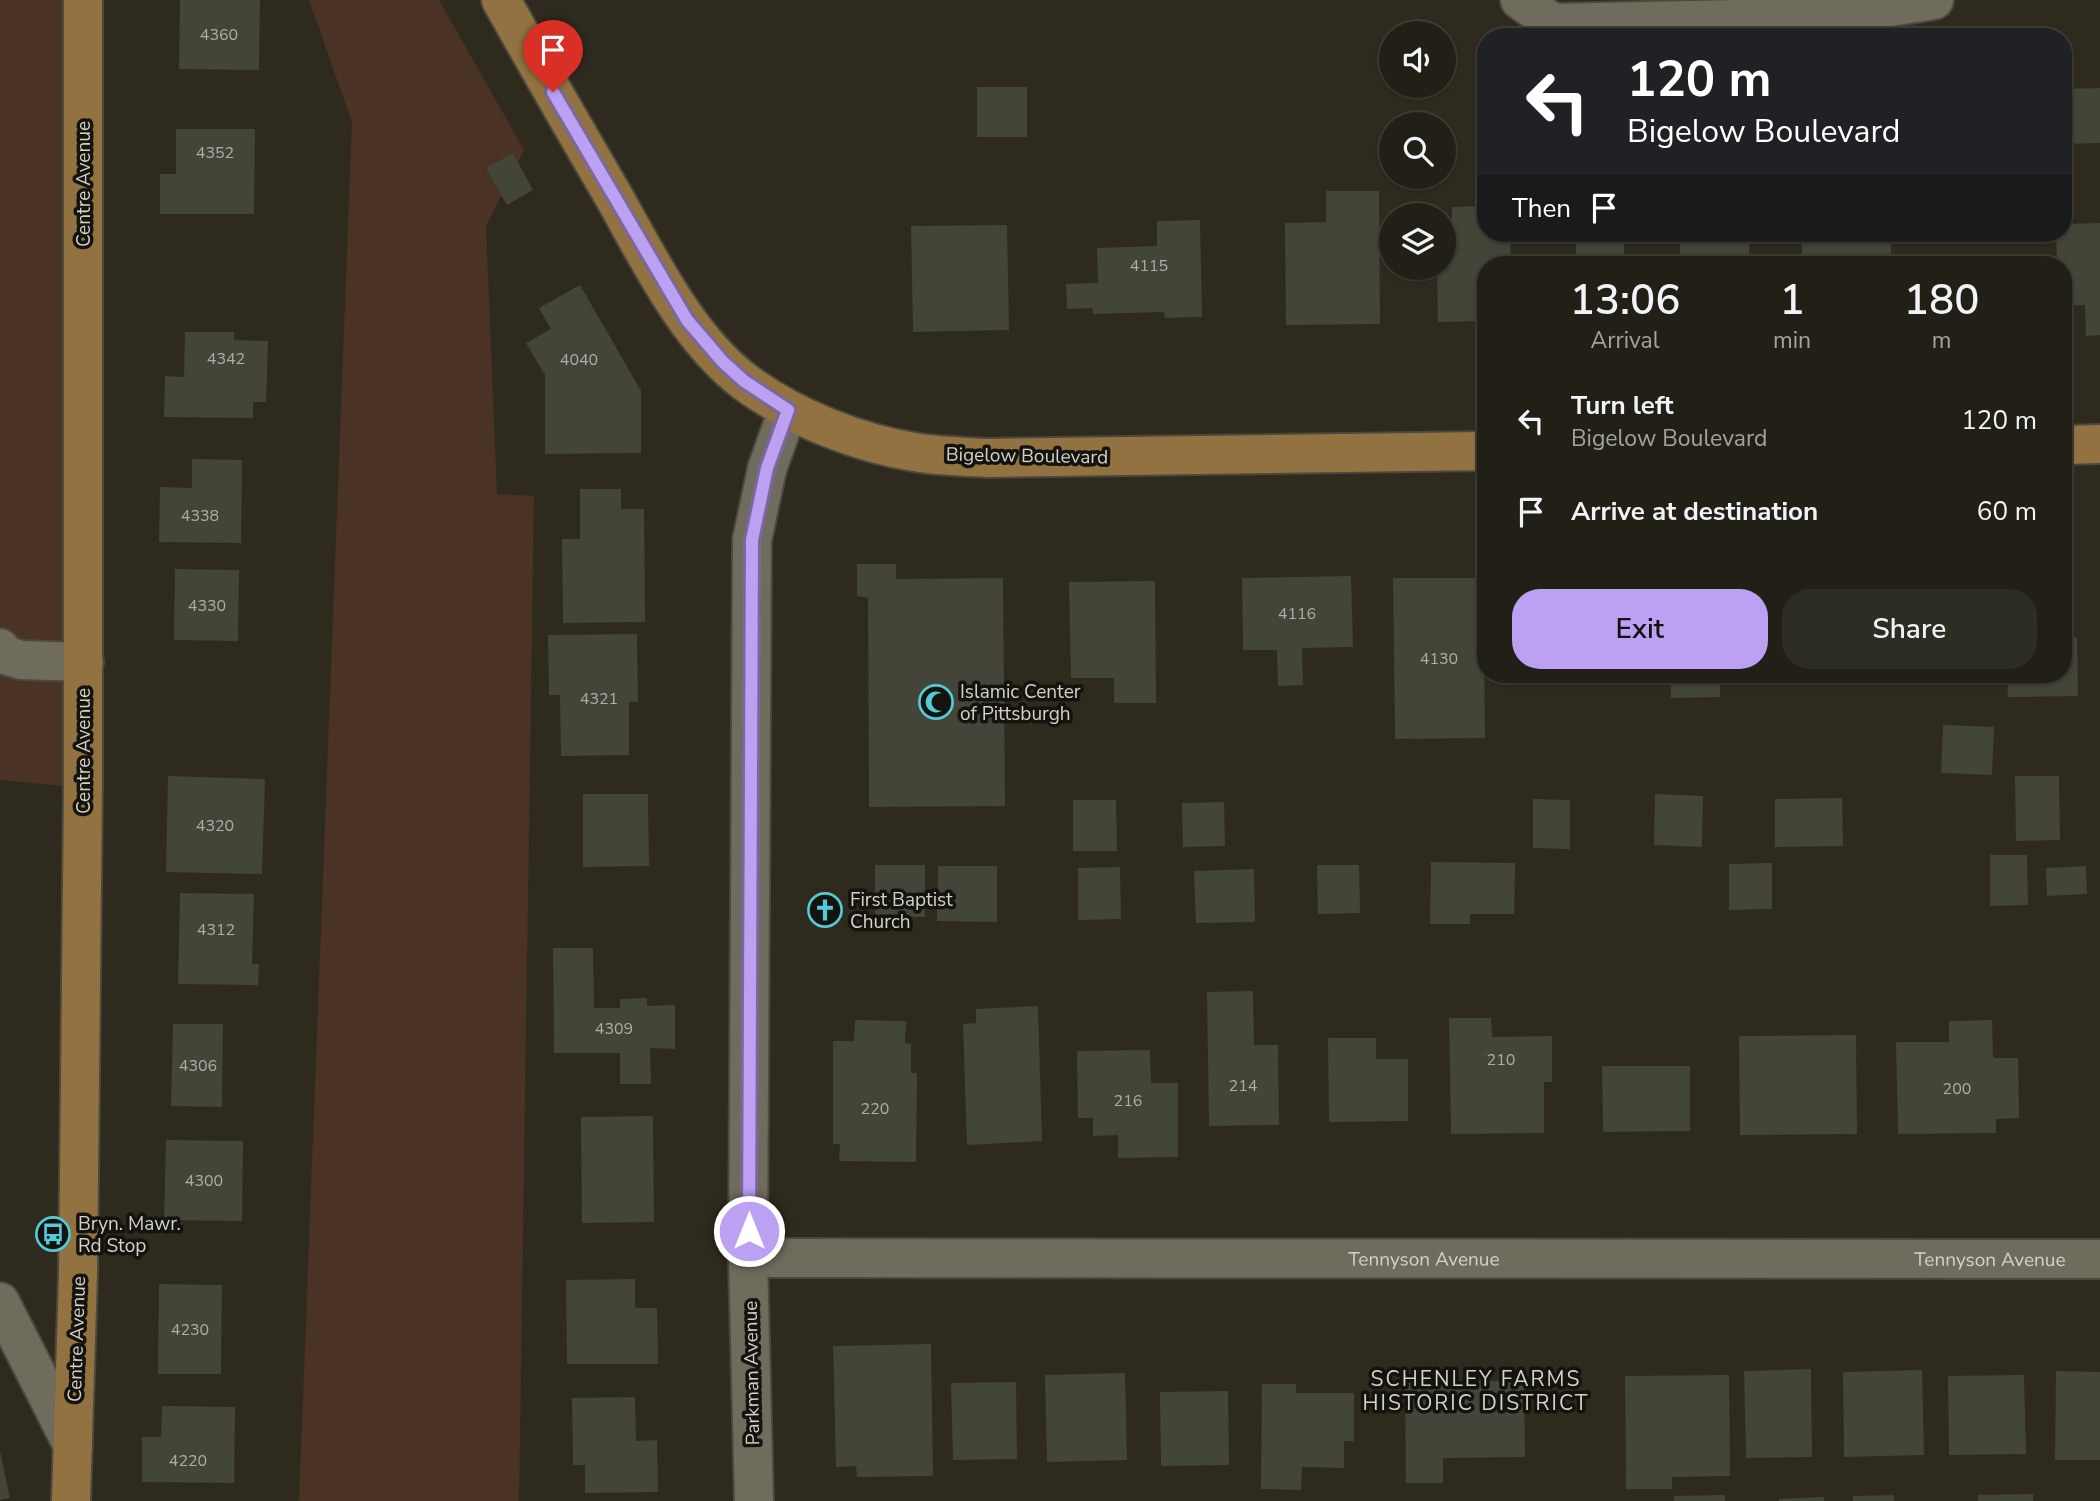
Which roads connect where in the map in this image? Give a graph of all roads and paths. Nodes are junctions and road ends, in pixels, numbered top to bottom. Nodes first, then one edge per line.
1 (83, 0) edge
2 (500, 0) edge
3 (1520, 0) edge
4 (1934, 0) edge
5 (788, 410) junction
6 (2100, 444) edge
7 (2072, 445) edge
8 (1477, 451) edge
9 (0, 648) edge
10 (84, 662) junction
11 (748, 1258) junction
12 (2100, 1259) edge
13 (0, 1302) edge
14 (73, 1446) junction
15 (71, 1501) edge
16 (754, 1501) edge

1 - 10 main road, Centre Avenue
2 - 5 main road, Bigelow Boulevard
3 - 4 street
5 - 8 main road, Bigelow Boulevard
5 - 11 street, Parkman Avenue
6 - 7 main road
9 - 10 street
10 - 14 main road, Centre Avenue
11 - 12 street, Tennyson Avenue
11 - 16 street, Parkman Avenue
13 - 14 street
14 - 15 main road, Centre Avenue

